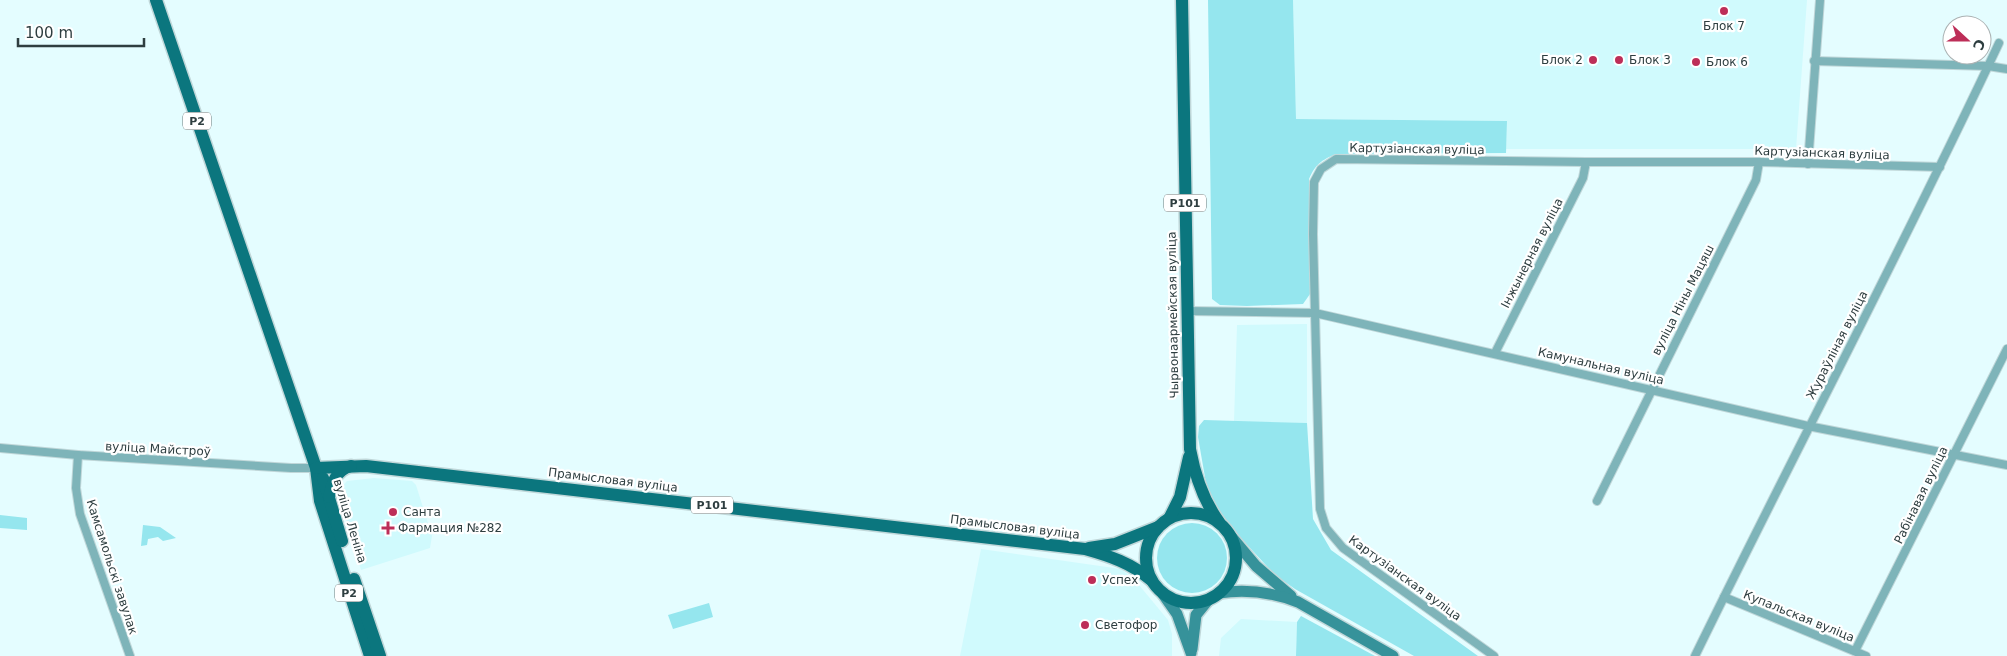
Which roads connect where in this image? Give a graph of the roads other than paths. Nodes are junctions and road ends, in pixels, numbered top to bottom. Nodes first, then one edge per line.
1 (156, 0) edge
2 (1182, 0) edge
3 (1820, 0) edge
4 (1999, 43) dead end
5 (1814, 61) junction
6 (1988, 66) junction
7 (2007, 69) edge
8 (1586, 162) junction
9 (1759, 162) junction
10 (1808, 164) junction
11 (1940, 167) junction
12 (1187, 311) junction
13 (1315, 313) junction
14 (2007, 349) edge
15 (1494, 353) junction
16 (1651, 389) junction
17 (1808, 426) junction
18 (0, 448) edge
19 (1190, 450) junction
20 (1954, 454) junction
21 (78, 455) junction
22 (2007, 464) edge
23 (351, 466) junction
24 (316, 468) junction
25 (329, 497) junction
26 (1597, 501) dead end
27 (1170, 518) junction
28 (1219, 522) junction
29 (1158, 527) junction
30 (1230, 535) junction
31 (1085, 549) junction
32 (1151, 580) junction
33 (1163, 594) junction
34 (1214, 596) junction
35 (1724, 597) junction
36 (1298, 602) junction
37 (1855, 651) junction
38 (1192, 655) edge
39 (130, 656) edge
40 (370, 656) edge
41 (380, 656) edge
42 (1393, 656) edge
43 (1494, 656) edge
44 (1695, 656) edge
45 (1866, 656) edge

1 - 24 main road, Р2
2 - 12 main road, Чырвонаармейская вуліца / Р101
3 - 5 street
4 - 6 street, Жураўліная вуліца
5 - 6 street
5 - 10 street
6 - 7 street
6 - 11 street, Жураўліная вуліца
8 - 9 street, Картузіанская вуліца
8 - 13 street, Картузіанская вуліца
8 - 15 street, Інжынерная вуліца
9 - 10 street, Картузіанская вуліца
9 - 16 street, вуліца Ніны Мацяш
10 - 11 street, Картузіанская вуліца
11 - 17 street, Жураўліная вуліца
12 - 13 street, Камунальная вуліца
12 - 19 main road, Чырвонаармейская вуліца / Р101
13 - 15 street, Камунальная вуліца
13 - 43 street, Картузіанская вуліца
14 - 20 street, Рабінавая вуліца
15 - 16 street, Камунальная вуліца
16 - 17 street, Камунальная вуліца
16 - 26 street, вуліца Ніны Мацяш
17 - 20 street, Камунальная вуліца
17 - 35 street, Жураўліная вуліца
18 - 21 street, вуліца Майстроў
19 - 27 main road, Чырвонаармейская вуліца / Р101
19 - 28 main road, Чырвонаармейская вуліца / Р101
20 - 22 street, Камунальная вуліца
20 - 37 street, Рабінавая вуліца
21 - 24 street, вуліца Майстроў
21 - 39 street, Камсамольскі завулак
23 - 24 main road, Прамысловая вуліца / Р101
23 - 25 main road
23 - 31 main road, Прамысловая вуліца / Р101
24 - 25 main road, вуліца Леніна / Р2
24 - 40 main road, вуліца Леніна / Р2
25 - 41 main road, вуліца Леніна / Р2
27 - 28 main road, Р101
27 - 29 main road, Р101
28 - 30 main road, Р101
29 - 31 main road, Прамысловая вуліца / Р101
29 - 32 main road, Р101
30 - 34 main road, Р101
30 - 36 street
31 - 32 main road, Прамысловая вуліца / Р101
32 - 33 main road, Р101
33 - 34 main road, Р101
33 - 38 street
34 - 36 street
34 - 38 street
35 - 37 street, Купальская вуліца
35 - 44 street, Жураўліная вуліца
36 - 42 street
37 - 45 street, Купальская вуліца

